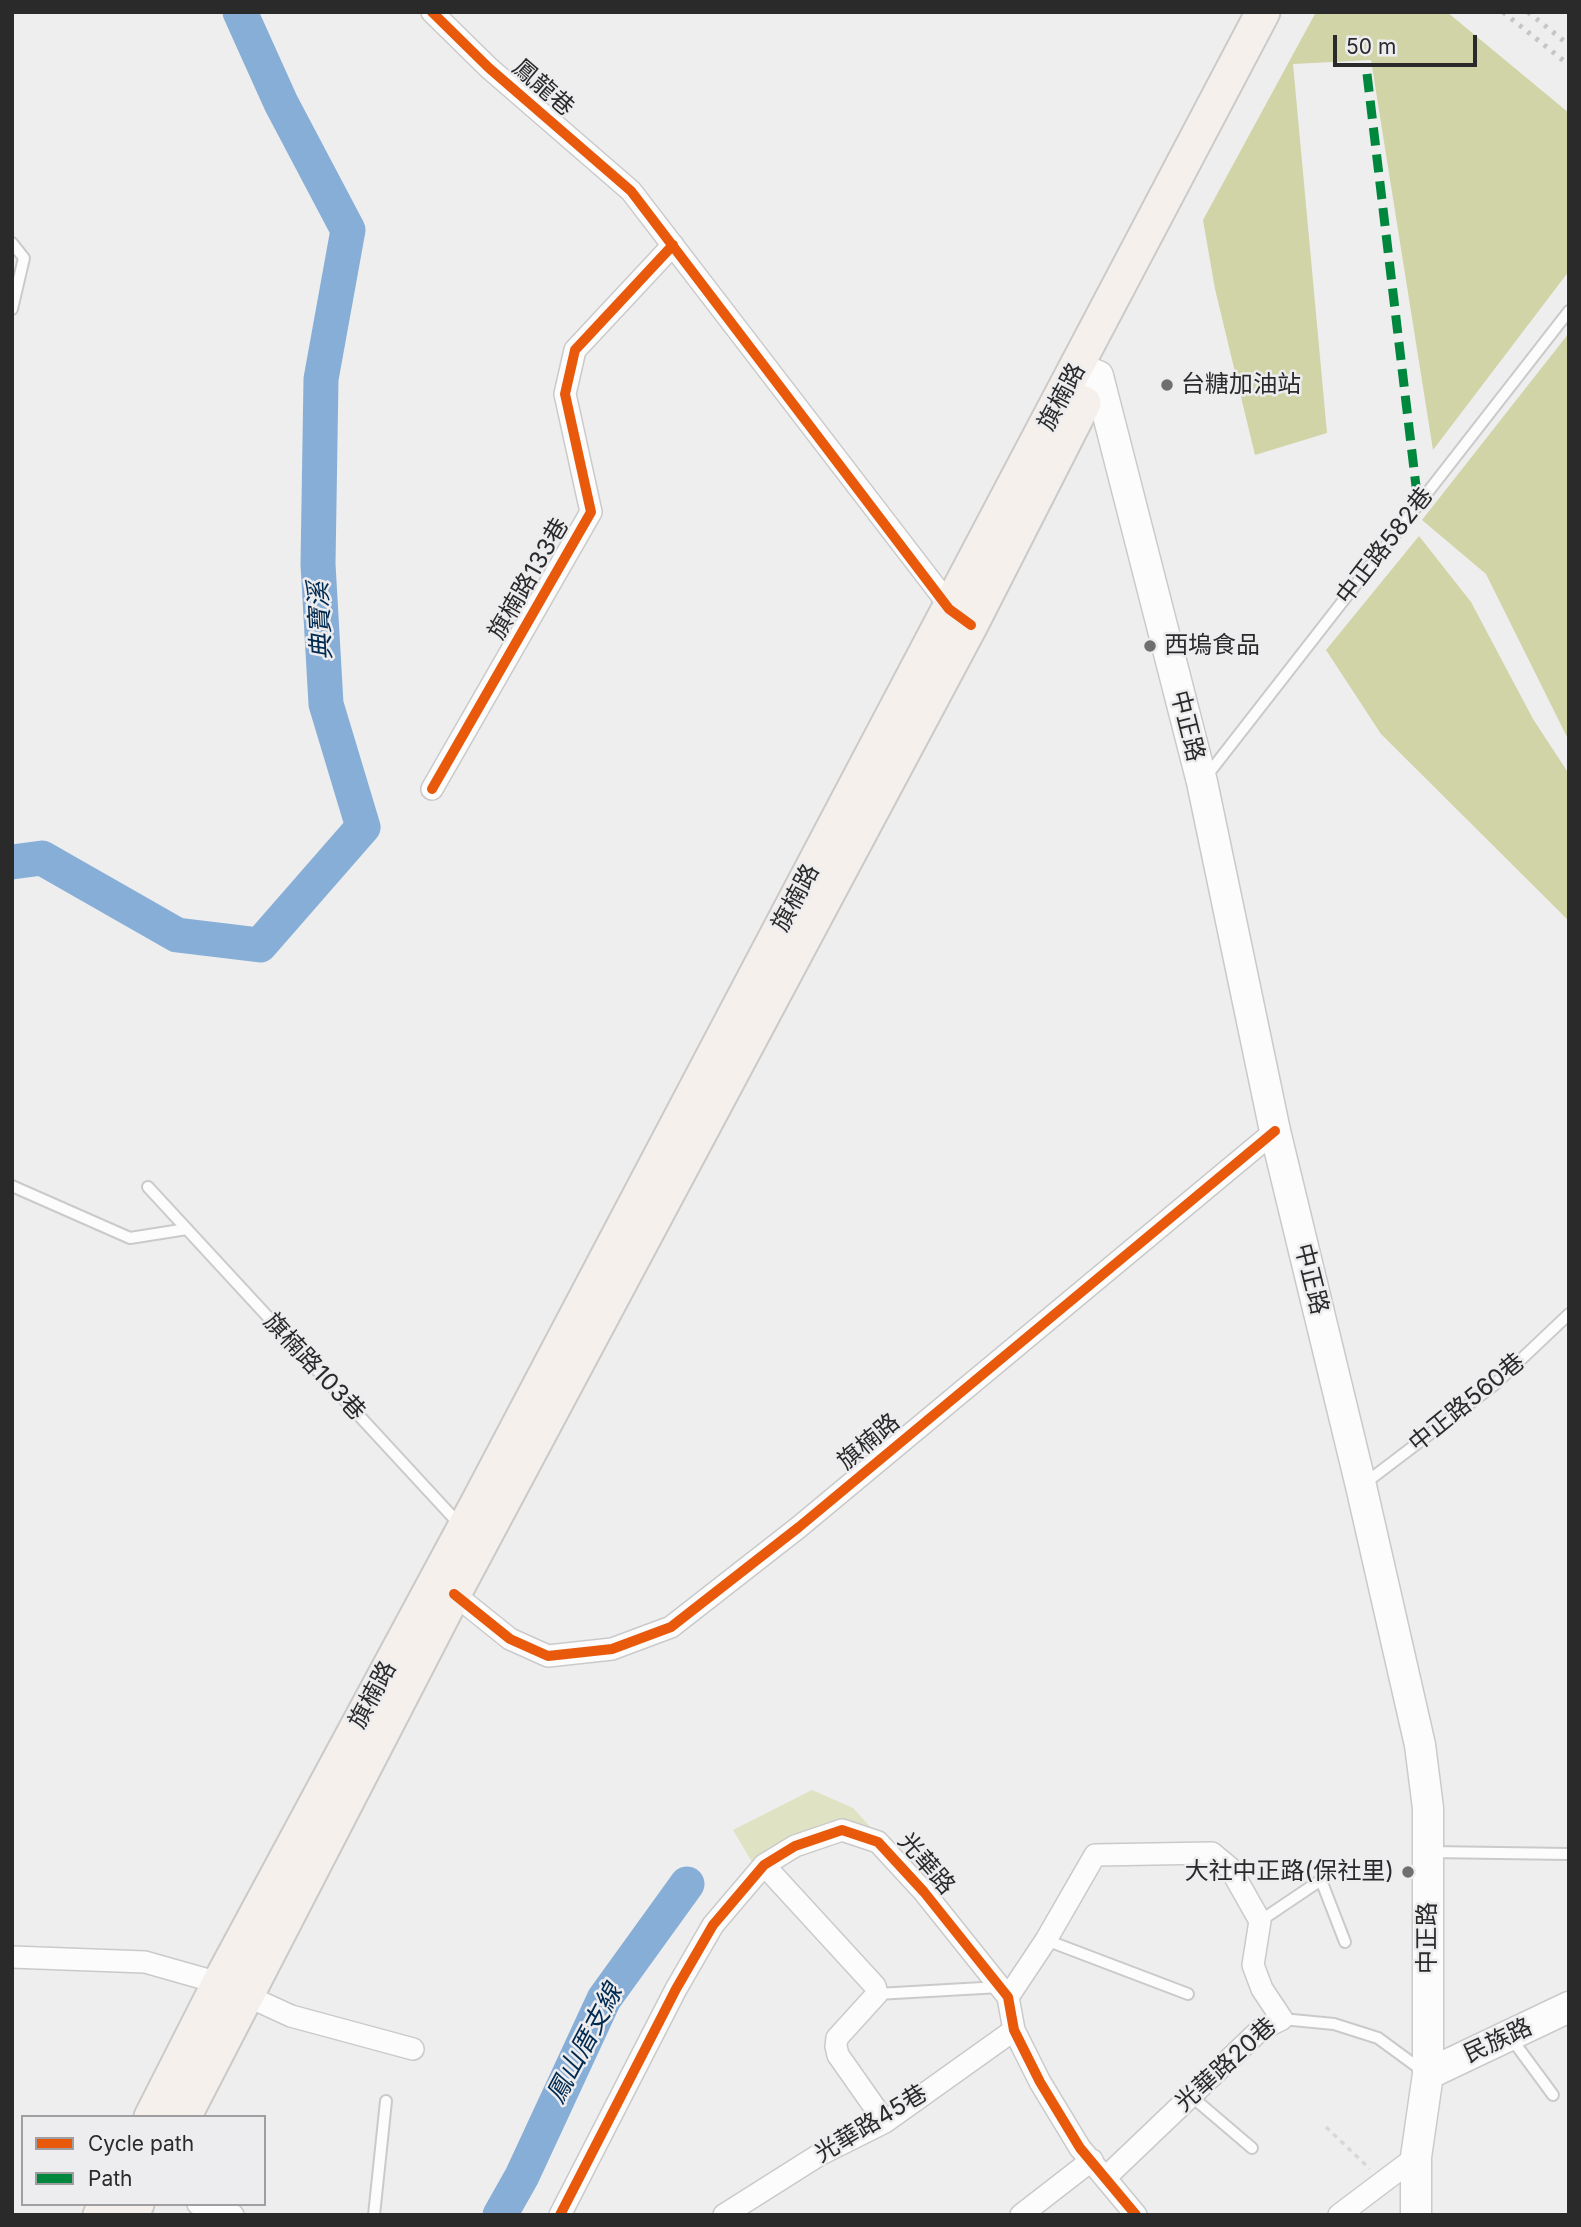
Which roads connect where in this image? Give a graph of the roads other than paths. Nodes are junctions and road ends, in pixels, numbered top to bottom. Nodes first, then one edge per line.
1 (432, 12) edge
2 (1263, 12) edge
3 (1286, 12) edge
4 (12, 243) edge
5 (673, 245) junction
6 (12, 309) edge
7 (1569, 311) edge
8 (1088, 372) junction
9 (960, 617) junction
10 (1202, 782) junction
11 (432, 789) dead end
12 (1275, 1131) junction
13 (12, 1186) edge
14 (148, 1187) dead end
15 (187, 1229) junction
16 (1569, 1314) edge
17 (1362, 1486) junction
18 (472, 1536) junction
19 (454, 1594) junction
20 (1428, 1852) junction
21 (1569, 1854) edge
22 (764, 1865) junction
23 (1260, 1921) junction
24 (1046, 1940) junction
25 (1345, 1942) dead end
26 (12, 1957) edge
27 (233, 1990) junction
28 (1004, 1992) junction
29 (877, 1994) junction
30 (1188, 1994) dead end
31 (1569, 2007) edge
32 (1282, 2020) junction
33 (1014, 2029) junction
34 (1509, 2036) junction
35 (413, 2049) dead end
36 (1428, 2074) junction
37 (1553, 2095) dead end
38 (1191, 2096) junction
39 (386, 2101) dead end
40 (151, 2115) edge
41 (185, 2115) edge
42 (885, 2122) junction
43 (1252, 2148) dead end
44 (1416, 2157) junction
45 (1092, 2160) junction
46 (1105, 2178) junction
47 (204, 2206) edge
48 (233, 2215) edge
49 (374, 2215) edge
50 (560, 2215) edge
51 (724, 2215) edge
52 (1021, 2215) edge
53 (1136, 2215) edge
54 (1339, 2215) edge
55 (1416, 2215) edge

1 - 5 street, 鳳龍巷
2 - 8 main road, 旗楠路
3 - 8 main road, 旗楠路
4 - 6 lane
5 - 9 street
5 - 11 street, 旗楠路133巷
7 - 10 lane, 中正路582巷
8 - 9 main road, 旗楠路
8 - 10 main road, 中正路
9 - 18 main road, 旗楠路
10 - 12 main road, 中正路
12 - 17 main road, 中正路
12 - 19 street, 旗楠路
13 - 15 lane
14 - 15 lane, 旗楠路103巷
15 - 18 lane, 旗楠路103巷
16 - 17 lane, 中正路560巷
17 - 20 main road, 中正路
18 - 19 main road, 旗楠路
18 - 27 main road, 旗楠路
19 - 27 main road, 旗楠路
20 - 21 lane
20 - 36 main road, 中正路
22 - 28 street, 光華路
22 - 29 street
22 - 50 street, 光華路
23 - 24 street
23 - 25 lane
23 - 32 street, 光華路20巷
24 - 28 street
24 - 30 lane
26 - 27 street
27 - 35 street
27 - 40 main road, 旗楠路
27 - 41 main road, 旗楠路
28 - 29 lane
28 - 33 street, 光華路
29 - 42 street
31 - 34 main road, 民族路
32 - 36 lane
32 - 38 street, 光華路20巷
33 - 42 street, 光華路45巷
33 - 45 street, 光華路
34 - 36 main road, 民族路
34 - 37 lane
36 - 44 main road, 中正路
38 - 43 lane
38 - 46 street, 光華路20巷
39 - 49 lane
42 - 51 street, 光華路45巷
44 - 54 street
44 - 55 main road, 中正路
45 - 46 street, 光華路
45 - 52 street
46 - 53 street, 光華路
47 - 48 street

